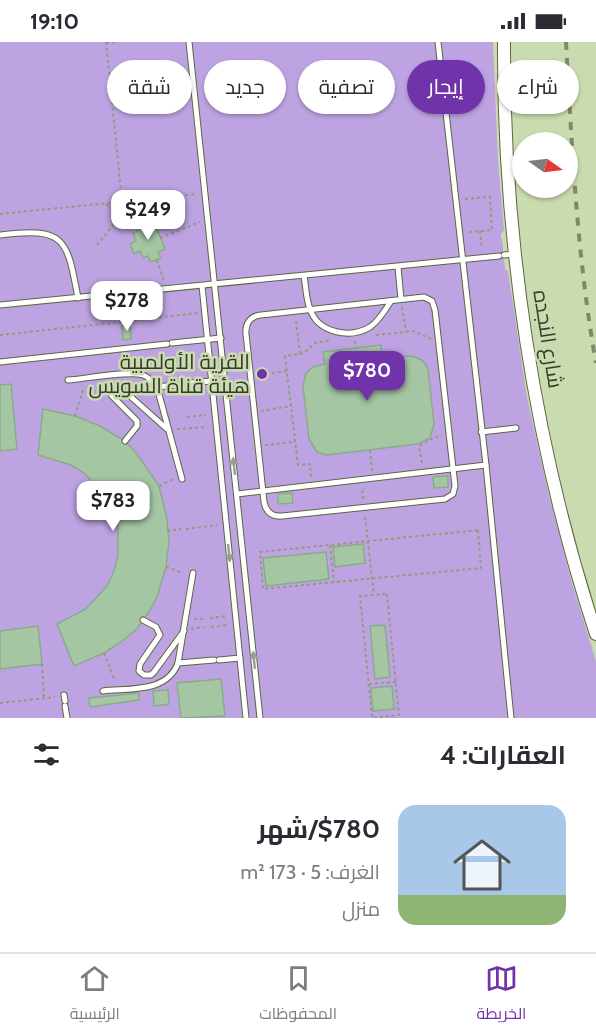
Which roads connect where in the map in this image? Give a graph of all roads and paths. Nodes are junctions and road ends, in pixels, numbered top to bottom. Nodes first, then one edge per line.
1 (116, 42) edge
2 (189, 42) edge
3 (438, 42) edge
4 (504, 42) edge
5 (106, 43) edge
6 (206, 193) junction
7 (133, 200) junction
8 (456, 200) junction
9 (123, 201) junction
10 (105, 202) junction
11 (0, 214) edge
12 (120, 216) junction
13 (208, 219) junction
14 (480, 231) junction
15 (460, 233) junction
16 (0, 235) edge
17 (160, 238) dead end
18 (97, 245) dead end
19 (506, 255) junction
20 (482, 258) junction
21 (157, 260) dead end
22 (462, 260) junction
23 (398, 267) junction
24 (304, 276) junction
25 (216, 285) junction
26 (202, 286) junction
27 (166, 289) junction
28 (78, 298) junction
29 (401, 299) junction
30 (391, 301) junction
31 (0, 305) edge
32 (310, 310) junction
33 (295, 311) junction
34 (205, 312) junction
35 (129, 321) dead end
36 (121, 322) dead end
37 (406, 331) dead end
38 (0, 335) edge
39 (221, 338) junction
40 (207, 339) junction
41 (0, 362) edge
42 (287, 371) junction
43 (250, 377) junction
44 (68, 380) dead end
45 (212, 381) junction
46 (157, 387) junction
47 (83, 392) dead end
48 (291, 406) junction
49 (254, 412) junction
50 (215, 414) junction
51 (75, 416) dead end
52 (187, 417) dead end
53 (216, 426) junction
54 (516, 428) dead end
55 (181, 429) dead end
56 (168, 430) junction
57 (481, 432) junction
58 (449, 435) junction
59 (126, 441) dead end
60 (295, 442) junction
61 (258, 446) junction
62 (369, 450) dead end
63 (486, 465) junction
64 (453, 469) junction
65 (423, 472) junction
66 (373, 478) junction
67 (182, 479) dead end
68 (168, 481) dead end
69 (312, 485) junction
70 (159, 486) dead end
71 (263, 491) junction
72 (237, 494) junction
73 (364, 507) junction
74 (226, 524) junction
75 (181, 529) dead end
76 (186, 529) dead end
77 (167, 531) dead end
78 (368, 541) junction
79 (330, 545) junction
80 (166, 567) dead end
81 (190, 574) joint
82 (372, 579) junction
83 (334, 582) junction
84 (374, 595) junction
85 (236, 615) junction
86 (210, 618) dead end
87 (143, 620) dead end
88 (236, 624) junction
89 (204, 627) dead end
90 (211, 627) dead end
91 (185, 630) junction
92 (596, 634) edge
93 (104, 652) dead end
94 (240, 658) junction
95 (178, 663) junction
96 (42, 664) dead end
97 (114, 678) dead end
98 (396, 682) junction
99 (369, 684) junction
100 (103, 691) dead end
101 (44, 698) junction
102 (65, 701) joint
103 (0, 703) edge
104 (67, 718) edge
105 (246, 718) edge
106 (260, 718) edge
107 (511, 718) edge

1 - 5 path
2 - 6 lane
3 - 8 lane
4 - 19 street, شارع النجده
5 - 9 path
6 - 7 path
6 - 13 lane
7 - 9 path
7 - 12 path
8 - 14 path
8 - 15 lane
9 - 10 path
10 - 11 path
10 - 12 path
12 - 18 path
13 - 17 path
13 - 25 lane
14 - 15 path
14 - 20 path
15 - 22 lane
16 - 28 lane
19 - 20 lane
19 - 92 street, شارع النجده
20 - 22 lane
21 - 27 path
22 - 23 lane
22 - 57 lane
23 - 24 lane
23 - 29 lane
24 - 25 lane
24 - 32 lane
25 - 26 lane
25 - 39 lane
26 - 27 lane
26 - 34 lane
27 - 28 lane
28 - 31 lane
29 - 30 lane
29 - 37 path
29 - 58 lane
30 - 32 lane
30 - 32 lane
32 - 33 lane
33 - 42 path
33 - 43 lane
34 - 35 path
34 - 40 lane
36 - 38 path
39 - 40 lane
72 -> 39 lane
40 - 41 lane
40 - 45 lane
42 - 43 path
42 - 48 path
43 - 49 lane
44 - 46 lane
45 - 46 lane
45 - 50 lane
46 - 56 lane
47 - 51 path
48 - 49 path
48 - 60 path
49 - 61 lane
50 - 52 path
50 - 53 lane
53 - 55 path
53 - 74 lane
54 - 57 lane
56 - 59 lane
56 - 67 lane
57 - 63 lane
58 - 64 lane
58 - 65 path
60 - 61 path
60 - 69 path
61 - 71 lane
62 - 66 path
63 - 64 lane
63 - 107 lane
64 - 65 lane
64 - 73 lane
65 - 66 lane
66 - 69 lane
66 - 73 path
68 - 70 path
69 - 71 lane
71 - 72 lane
71 - 73 lane
106 -> 72 lane
73 - 78 path
74 - 76 path
74 -> 85 lane
75 - 77 path
78 - 79 path
78 - 82 path
78 - 82 path
79 - 83 path
79 - 83 path
80 - 81 path
81 - 91 lane
82 - 83 path
82 - 84 path
84 - 98 path
84 - 99 path
85 - 86 path
85 - 88 lane
87 - 91 lane
88 - 90 path
88 - 94 lane
89 - 91 path
91 - 95 lane
93 - 97 path
94 - 95 lane
94 - 105 lane
95 - 100 lane
96 - 101 path
98 - 99 path
98 - 99 path
101 - 102 path
101 - 103 path
102 - 104 lane

